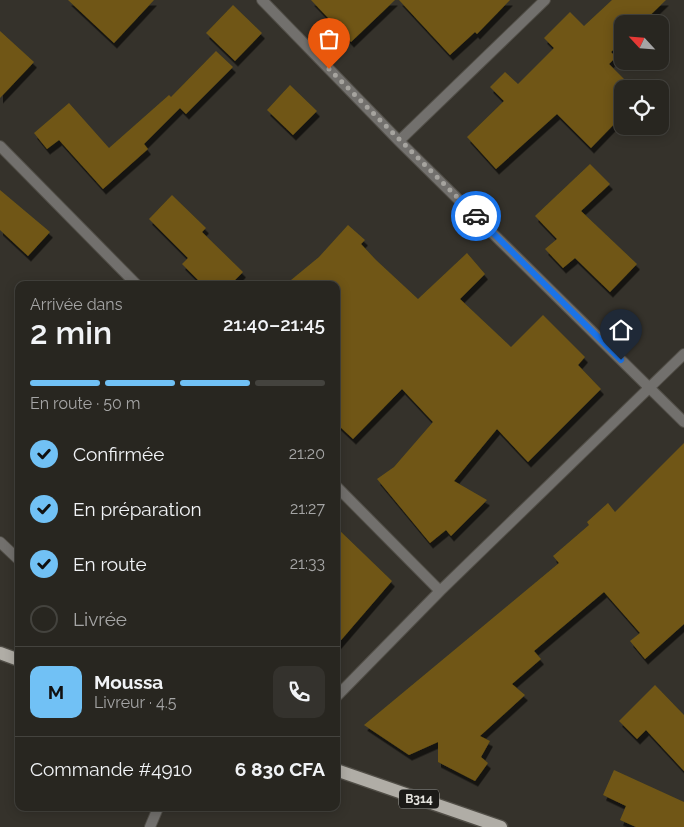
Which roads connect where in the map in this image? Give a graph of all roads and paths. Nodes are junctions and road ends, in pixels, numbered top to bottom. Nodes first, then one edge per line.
1 (262, 0) edge
2 (545, 0) edge
3 (399, 141) junction
4 (0, 146) edge
5 (133, 281) edge
6 (684, 354) edge
7 (649, 387) junction
8 (684, 422) edge
9 (340, 490) edge
10 (0, 542) edge
11 (15, 556) edge
12 (440, 591) junction
13 (0, 653) edge
14 (15, 659) edge
15 (340, 693) edge
16 (340, 771) edge
17 (157, 811) edge
18 (150, 827) edge
19 (501, 827) edge

1 - 3 street
2 - 3 street
3 - 7 street
4 - 5 street
6 - 7 street
7 - 8 street
7 - 12 street
9 - 12 street
10 - 11 street
12 - 15 street
13 - 14 main road
16 - 19 main road, B314
17 - 18 street

